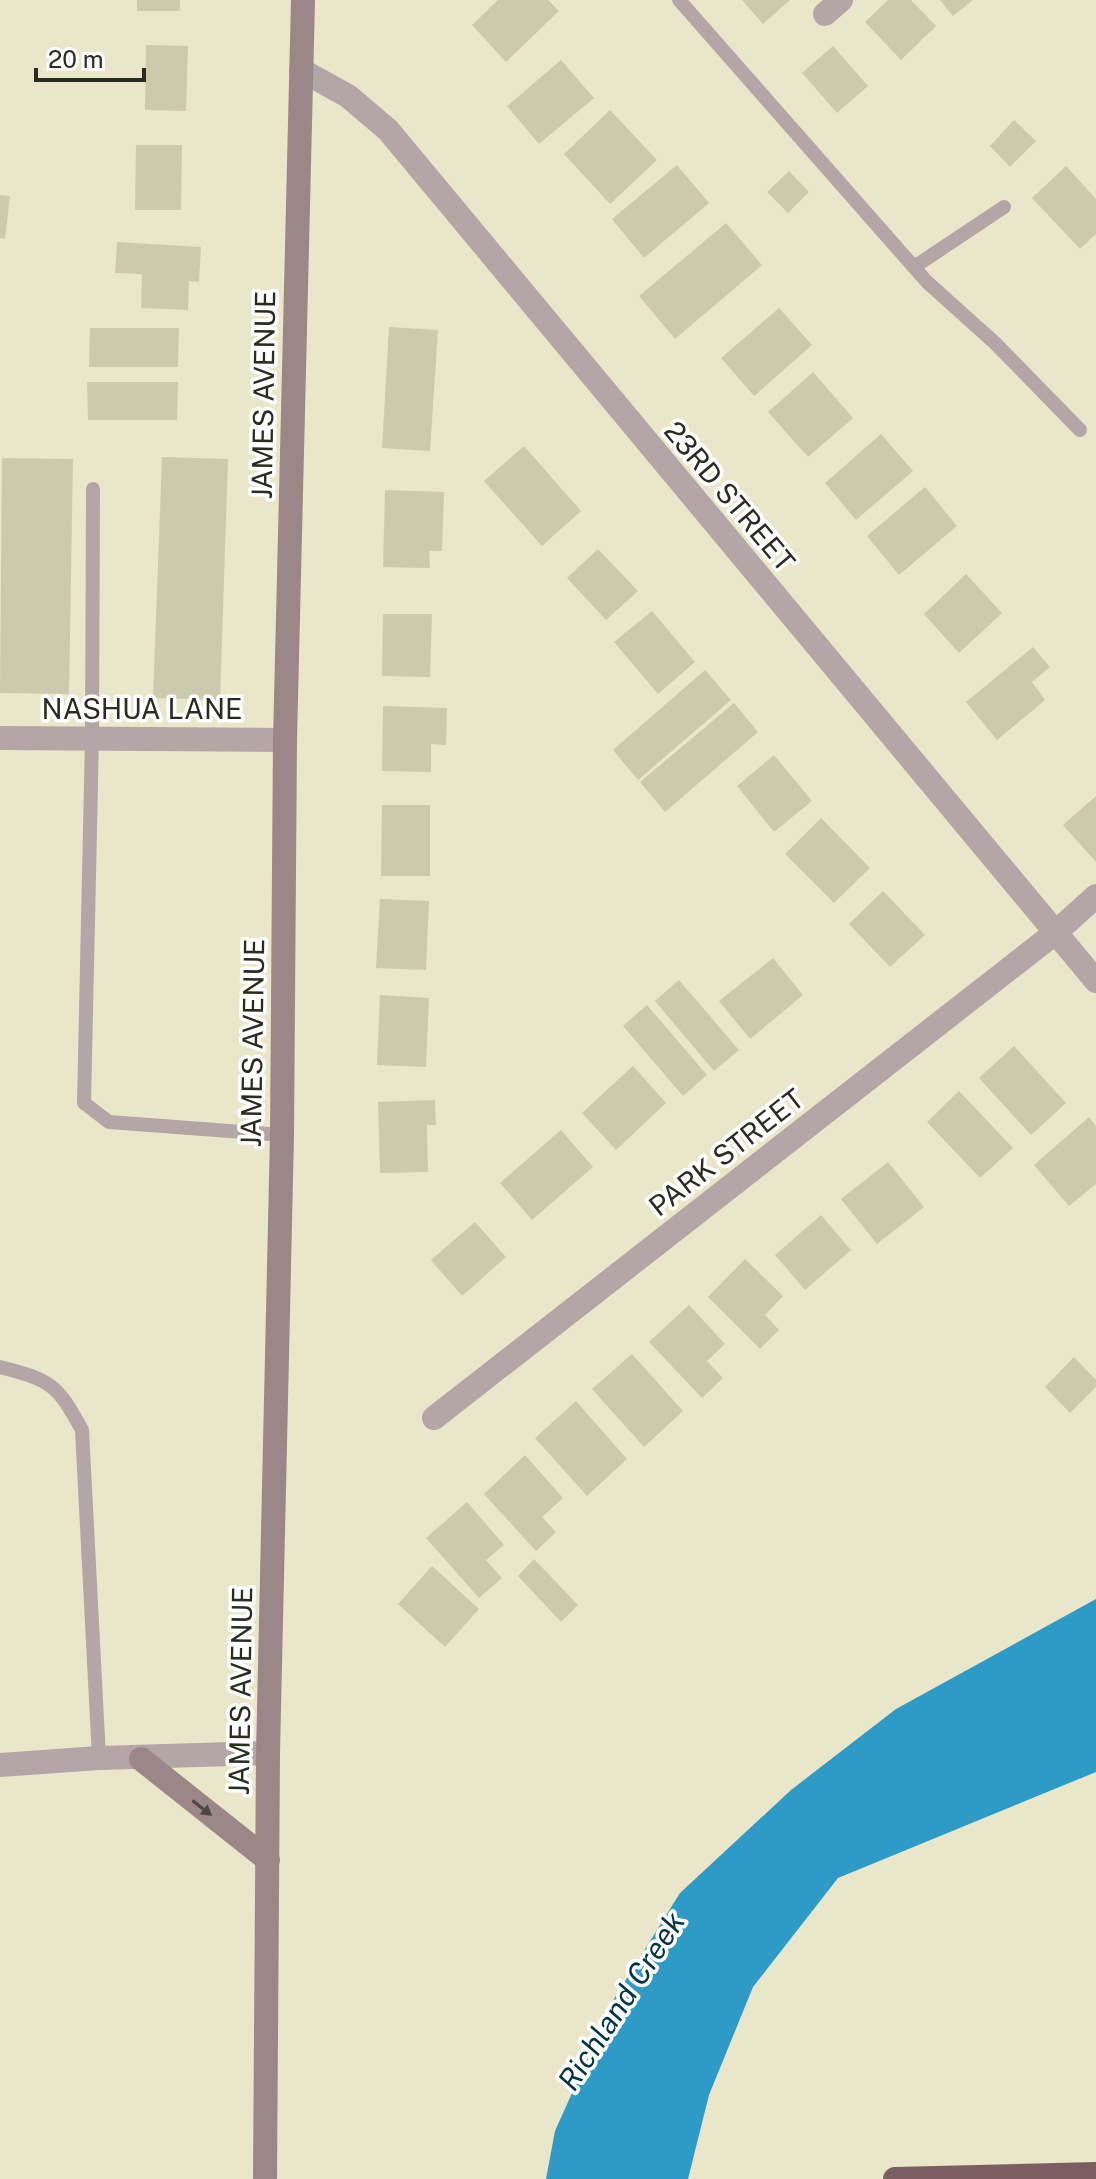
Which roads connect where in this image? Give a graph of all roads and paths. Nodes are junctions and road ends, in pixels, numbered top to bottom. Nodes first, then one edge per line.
1 (303, 0) edge
2 (679, 0) edge
3 (301, 70) junction
4 (1004, 207) dead end
5 (914, 267) junction
6 (1080, 430) dead end
7 (93, 489) dead end
8 (0, 738) edge
9 (92, 738) junction
10 (285, 740) junction
11 (1096, 896) edge
12 (1055, 933) junction
13 (1096, 981) edge
14 (282, 1135) junction
15 (0, 1367) edge
16 (434, 1418) dead end
17 (268, 1753) junction
18 (99, 1758) junction
19 (141, 1759) junction
20 (0, 1765) edge
21 (268, 1860) junction
22 (1096, 2174) edge
23 (265, 2179) edge
24 (895, 2179) edge

1 - 3 street, JAMES AVENUE
2 - 5 lane
3 - 10 street, JAMES AVENUE
3 - 12 street, 23RD STREET
4 - 5 lane
5 - 6 lane
7 - 9 lane
8 - 9 street, NASHUA LANE
9 - 10 street, NASHUA LANE
9 - 14 lane
10 - 14 street, JAMES AVENUE
11 - 12 street, PARK STREET
12 - 13 street, 23RD STREET
12 - 16 street, PARK STREET
14 - 17 street, JAMES AVENUE
15 - 18 lane
17 - 19 street
17 - 21 street, JAMES AVENUE
18 - 19 street
18 - 20 street
19 -> 21 street
21 - 23 street, JAMES AVENUE
22 - 24 highway

